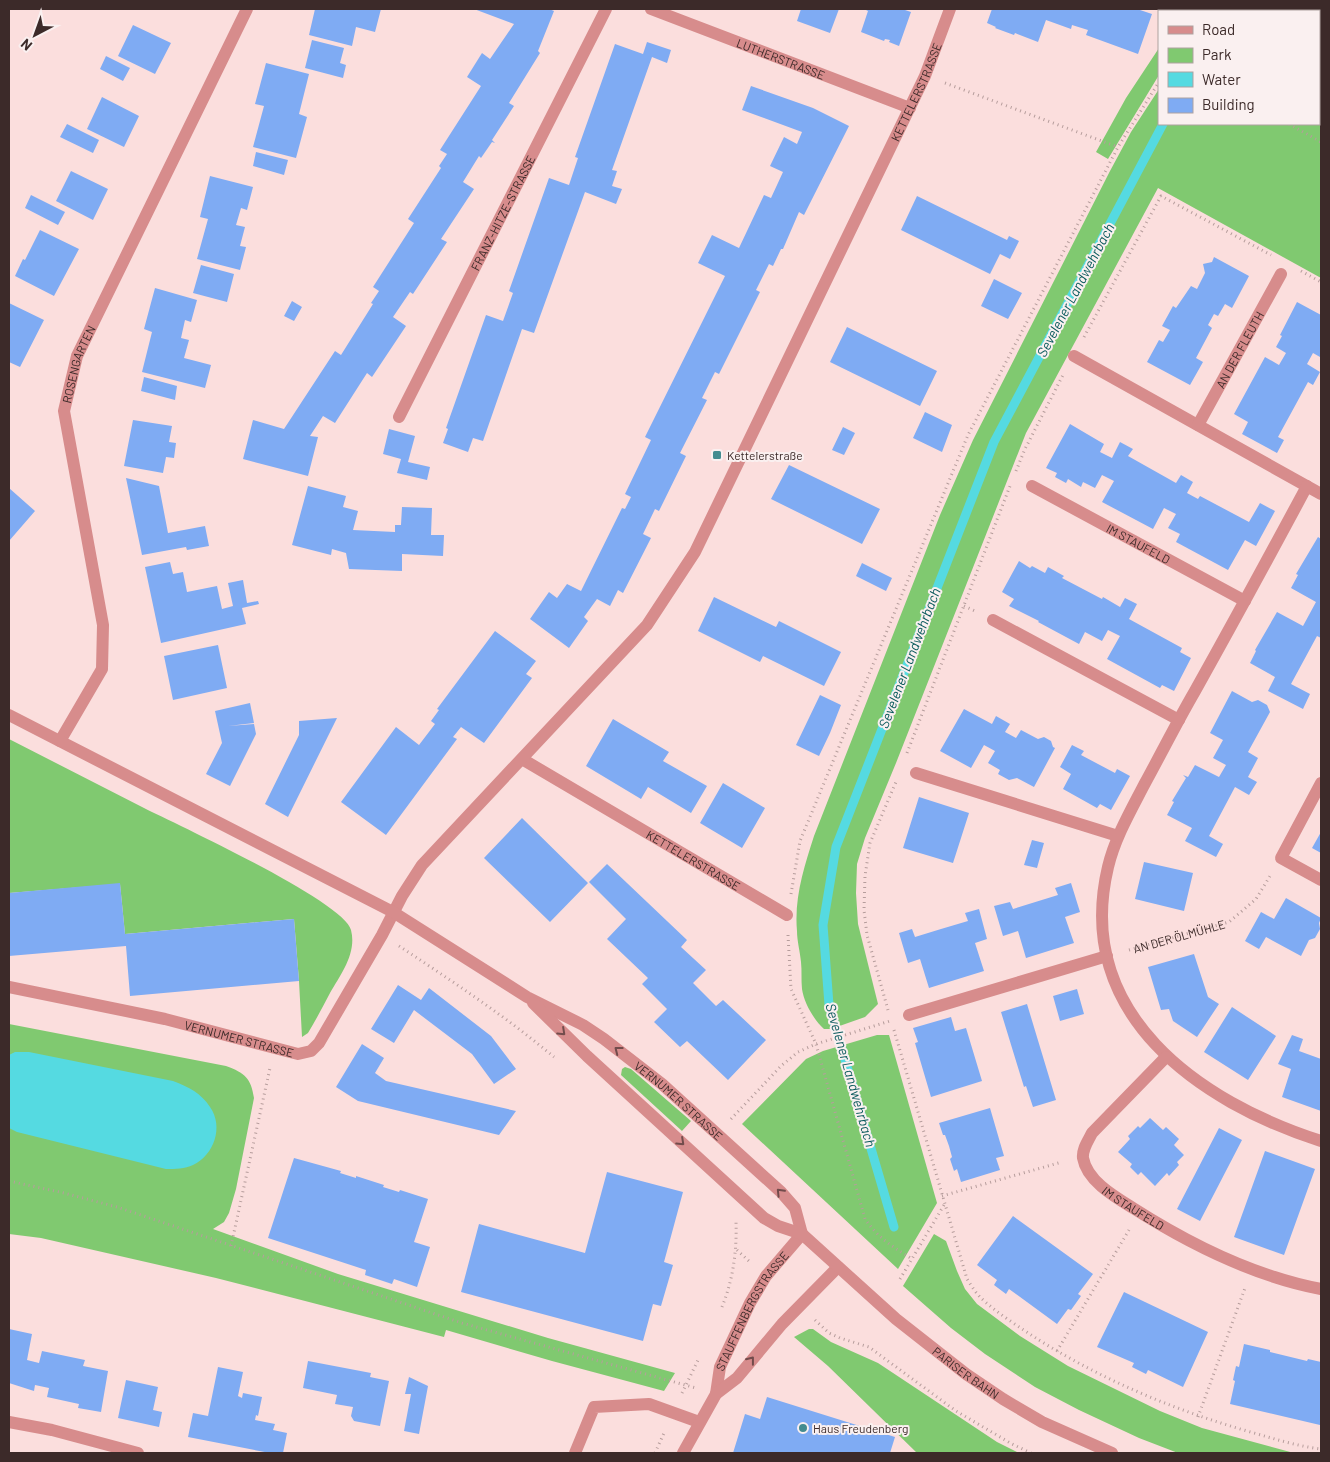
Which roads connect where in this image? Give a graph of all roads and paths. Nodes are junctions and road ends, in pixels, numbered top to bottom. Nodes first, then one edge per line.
1 (247, 9) edge
2 (606, 9) edge
3 (651, 9) edge
4 (950, 9) edge
5 (925, 76) junction
6 (1158, 84) edge
7 (910, 108) junction
8 (1291, 125) edge
9 (1321, 142) edge
10 (1118, 147) junction
11 (1278, 259) dead end
12 (1296, 268) dead end
13 (1281, 274) dead end
14 (1321, 282) edge
15 (1074, 356) junction
16 (399, 417) dead end
17 (1198, 425) junction
18 (1014, 477) dead end
19 (1010, 486) dead end
20 (1032, 486) dead end
21 (1308, 486) junction
22 (1321, 494) edge
23 (1245, 601) junction
24 (993, 620) dead end
25 (9, 715) edge
26 (1179, 720) junction
27 (60, 741) junction
28 (522, 759) junction
29 (905, 759) dead end
30 (916, 773) dead end
31 (898, 777) dead end
32 (1321, 783) edge
33 (1118, 836) junction
34 (1280, 858) junction
35 (1321, 880) edge
36 (394, 912) junction
37 (787, 915) junction
38 (382, 935) junction
39 (1107, 956) junction
40 (9, 987) edge
41 (527, 997) junction
42 (909, 1015) dead end
43 (891, 1021) junction
44 (816, 1044) junction
45 (274, 1048) junction
46 (1166, 1057) junction
47 (558, 1060) dead end
48 (729, 1122) dead end
49 (1321, 1141) edge
50 (1083, 1157) junction
51 (9, 1181) edge
52 (942, 1196) junction
53 (944, 1205) junction
54 (1139, 1212) junction
55 (731, 1215) dead end
56 (802, 1234) junction
57 (231, 1246) junction
58 (912, 1259) junction
59 (838, 1267) junction
60 (1252, 1269) junction
61 (900, 1279) dead end
62 (1321, 1289) edge
63 (721, 1310) dead end
64 (818, 1323) dead end
65 (1057, 1351) junction
66 (702, 1352) dead end
67 (686, 1385) junction
68 (716, 1394) junction
69 (673, 1412) junction
70 (1198, 1417) junction
71 (9, 1422) edge
72 (699, 1422) junction
73 (1321, 1449) edge
74 (138, 1453) edge
75 (575, 1453) edge
76 (655, 1453) edge
77 (683, 1453) edge
78 (1031, 1453) edge
79 (1112, 1453) edge

1 - 27 street, ROSENGARTEN
2 - 16 street, FRANZ-HITZE-STRASSE
3 - 7 street, LUTHERSTRASSE
4 - 5 street, KETTELERSTRASSE
5 - 7 street, KETTELERSTRASSE
5 - 10 path
6 - 10 path
7 - 28 street, KETTELERSTRASSE
8 - 9 path
10 - 37 path
11 - 15 path
12 - 14 path
13 - 17 street, AN DER FLEUTH
15 - 17 street
15 - 18 path
17 - 21 street
19 - 29 path
20 - 23 street, IM STAUFELD
21 - 22 street
21 - 23 street
23 - 26 street
24 - 26 street
25 - 27 street, VERNUMER STRASSE
26 - 33 street
27 - 36 street, VERNUMER STRASSE
28 - 36 street, KETTELERSTRASSE
28 - 37 street, KETTELERSTRASSE
30 - 33 street
31 - 43 path
32 - 34 street
33 - 39 street
34 - 35 street
34 - 39 path, AN DER ÖLMÜHLE
36 - 38 street, VERNUMER STRASSE
36 - 41 street, VERNUMER STRASSE
37 - 44 path
38 - 45 street, VERNUMER STRASSE
38 - 47 path
39 - 42 street
39 - 46 street
40 - 45 street, VERNUMER STRASSE
41 -> 56 street, VERNUMER STRASSE
56 -> 41 street, VERNUMER STRASSE
43 - 44 path
43 - 52 path
44 - 48 path
44 - 58 path
45 - 57 path
46 - 49 street
46 - 50 street
50 - 52 path
50 - 54 street, IM STAUFELD
51 - 57 path
52 - 53 path
53 - 58 path
53 - 65 path
54 - 60 street, IM STAUFELD
54 - 65 path
55 - 63 path
56 - 59 street, VERNUMER STRASSE
56 - 68 street, STAUFFENBERGSTRASSE
57 - 67 path
58 - 61 path
68 -> 59 street, STAUFFENBERGSTRASSE
59 - 79 street, PARISER BAHN
60 - 62 street, IM STAUFELD
60 - 70 path
64 - 78 path
65 - 70 path
66 - 67 path
67 - 68 path
67 - 69 path
68 - 72 street, STAUFFENBERGSTRASSE
69 - 72 street
69 - 75 street
69 - 76 path
70 - 73 path
71 - 74 street
72 - 77 street, STAUFFENBERGSTRASSE

